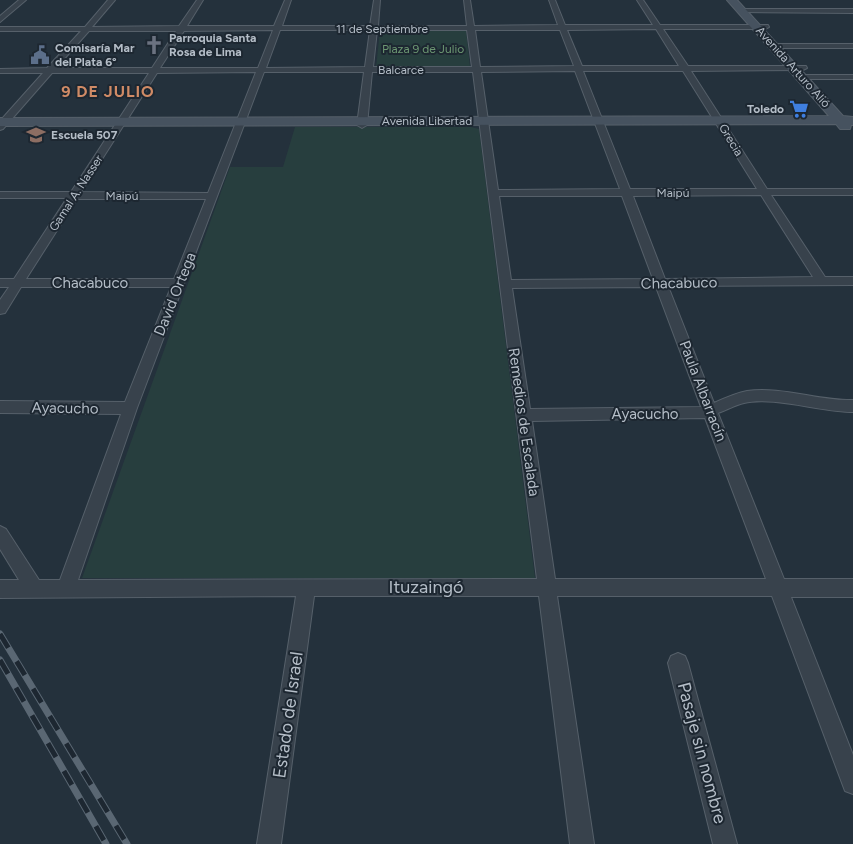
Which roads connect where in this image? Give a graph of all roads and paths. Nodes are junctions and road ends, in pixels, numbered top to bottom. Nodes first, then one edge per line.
1 (23, 0) edge
2 (112, 0) edge
3 (200, 0) edge
4 (288, 0) edge
5 (377, 0) edge
6 (467, 0) edge
7 (552, 0) edge
8 (640, 0) edge
9 (732, 0) edge
10 (839, 5) dead end
11 (744, 7) edge
12 (849, 11) edge
13 (853, 17) edge
14 (0, 20) edge
15 (471, 28) junction
16 (563, 28) junction
17 (659, 28) junction
18 (761, 28) junction
19 (86, 29) junction
20 (181, 29) junction
21 (277, 29) junction
22 (374, 29) junction
23 (0, 30) edge
24 (778, 46) junction
25 (853, 46) edge
26 (579, 69) junction
27 (685, 69) junction
28 (0, 70) edge
29 (50, 70) junction
30 (154, 70) junction
31 (262, 70) junction
32 (369, 70) junction
33 (476, 70) junction
34 (802, 73) junction
35 (853, 77) edge
36 (600, 122) junction
37 (721, 122) junction
38 (362, 123) junction
39 (484, 123) junction
40 (120, 124) junction
41 (241, 124) junction
42 (850, 124) edge
43 (1, 125) edge
44 (763, 192) junction
45 (853, 192) edge
46 (493, 193) junction
47 (626, 193) junction
48 (0, 196) edge
49 (75, 196) junction
50 (213, 196) junction
51 (820, 281) junction
52 (853, 281) edge
53 (0, 283) edge
54 (16, 283) junction
55 (180, 283) junction
56 (662, 283) junction
57 (506, 284) junction
58 (0, 310) edge
59 (853, 406) edge
60 (0, 407) edge
61 (130, 408) junction
62 (711, 411) junction
63 (523, 415) junction
64 (0, 534) edge
65 (306, 587) junction
66 (547, 588) junction
67 (779, 588) junction
68 (853, 588) edge
69 (0, 589) edge
70 (34, 589) junction
71 (66, 589) junction
72 (678, 663) dead end
73 (853, 783) edge
74 (269, 844) edge
75 (582, 844) edge
76 (725, 844) edge

1 - 14 street
2 - 19 street
3 - 20 street, Gamal A. Nasser
4 - 21 street, David Ortega
5 - 22 street
6 - 15 street, Remedios de Escalada
7 - 16 street, Paula Albarracín
8 - 17 street, Grecia
9 - 11 main road, Avenida Arturo Alió
10 - 12 street
11 - 12 street
11 - 18 main road, Avenida Arturo Alió
12 - 13 street
15 - 16 street, 11 de Septiembre
15 - 22 street, 11 de Septiembre
15 - 33 street, Remedios de Escalada
16 - 17 street, 11 de Septiembre
16 - 26 street, Paula Albarracín
17 - 18 street, 11 de Septiembre
17 - 27 street, Grecia
18 - 24 main road, Avenida Arturo Alió
19 - 20 street, 11 de Septiembre
19 - 23 street, 11 de Septiembre
19 - 29 street
20 - 21 street, 11 de Septiembre
20 - 30 street, Gamal A. Nasser
21 - 22 street, 11 de Septiembre
21 - 31 street, David Ortega
22 - 32 street
24 - 25 street
24 - 34 main road, Avenida Arturo Alió
26 - 27 street, Balcarce
26 - 33 street, Balcarce
26 - 36 street, Paula Albarracín
27 - 34 street, Balcarce
27 - 37 street, Grecia
28 - 29 street, Balcarce
29 - 30 street, Balcarce
29 - 43 street
30 - 31 street, Balcarce
30 - 40 street, Gamal A. Nasser
31 - 32 street, Balcarce
31 - 41 street, David Ortega
32 - 33 street, Balcarce
32 - 38 street
33 - 39 street, Remedios de Escalada
34 - 35 street, Balcarce
34 - 42 main road, Avenida Arturo Alió
36 - 37 main road, Avenida Libertad
36 - 39 main road, Avenida Libertad
36 - 47 street, Paula Albarracín
37 - 42 main road, Avenida Libertad
37 - 44 street, Grecia
38 - 39 main road, Avenida Libertad
38 - 41 main road, Avenida Libertad
39 - 46 street, Remedios de Escalada
40 - 41 main road, Avenida Libertad
40 - 43 main road, Avenida Libertad
40 - 49 street, Gamal A. Nasser
41 - 50 street, David Ortega
44 - 45 street, Maipú
44 - 47 street, Maipú
44 - 51 street, Grecia
46 - 47 street, Maipú
46 - 57 street, Remedios de Escalada
47 - 56 street, Paula Albarracín
48 - 49 street, Maipú
49 - 50 street, Maipú
49 - 54 street, Gamal A. Nasser
50 - 55 street, David Ortega
51 - 52 street, Chacabuco
51 - 56 street, Chacabuco
53 - 54 street, Chacabuco
54 - 55 street, Chacabuco
54 - 58 street, Gamal A. Nasser
55 - 61 street, David Ortega
56 - 57 street, Chacabuco
56 - 62 street, Paula Albarracín
57 - 63 street, Remedios de Escalada
59 - 62 street, Ayacucho
60 - 61 street, Ayacucho
61 - 71 street, David Ortega
62 - 63 street, Ayacucho
62 - 67 street, Paula Albarracín
63 - 66 street, Remedios de Escalada
64 - 70 street
65 - 66 street, Ituzaingó
65 - 71 street, Ituzaingó
65 - 74 street, Estado de Israel
66 - 67 street, Ituzaingó
66 - 75 street, Remedios de Escalada
67 - 68 street, Ituzaingó
67 - 73 street, Paula Albarracín
69 - 70 street, Ituzaingó
70 - 71 street, Ituzaingó
72 - 76 street, Pasaje sin nombre

